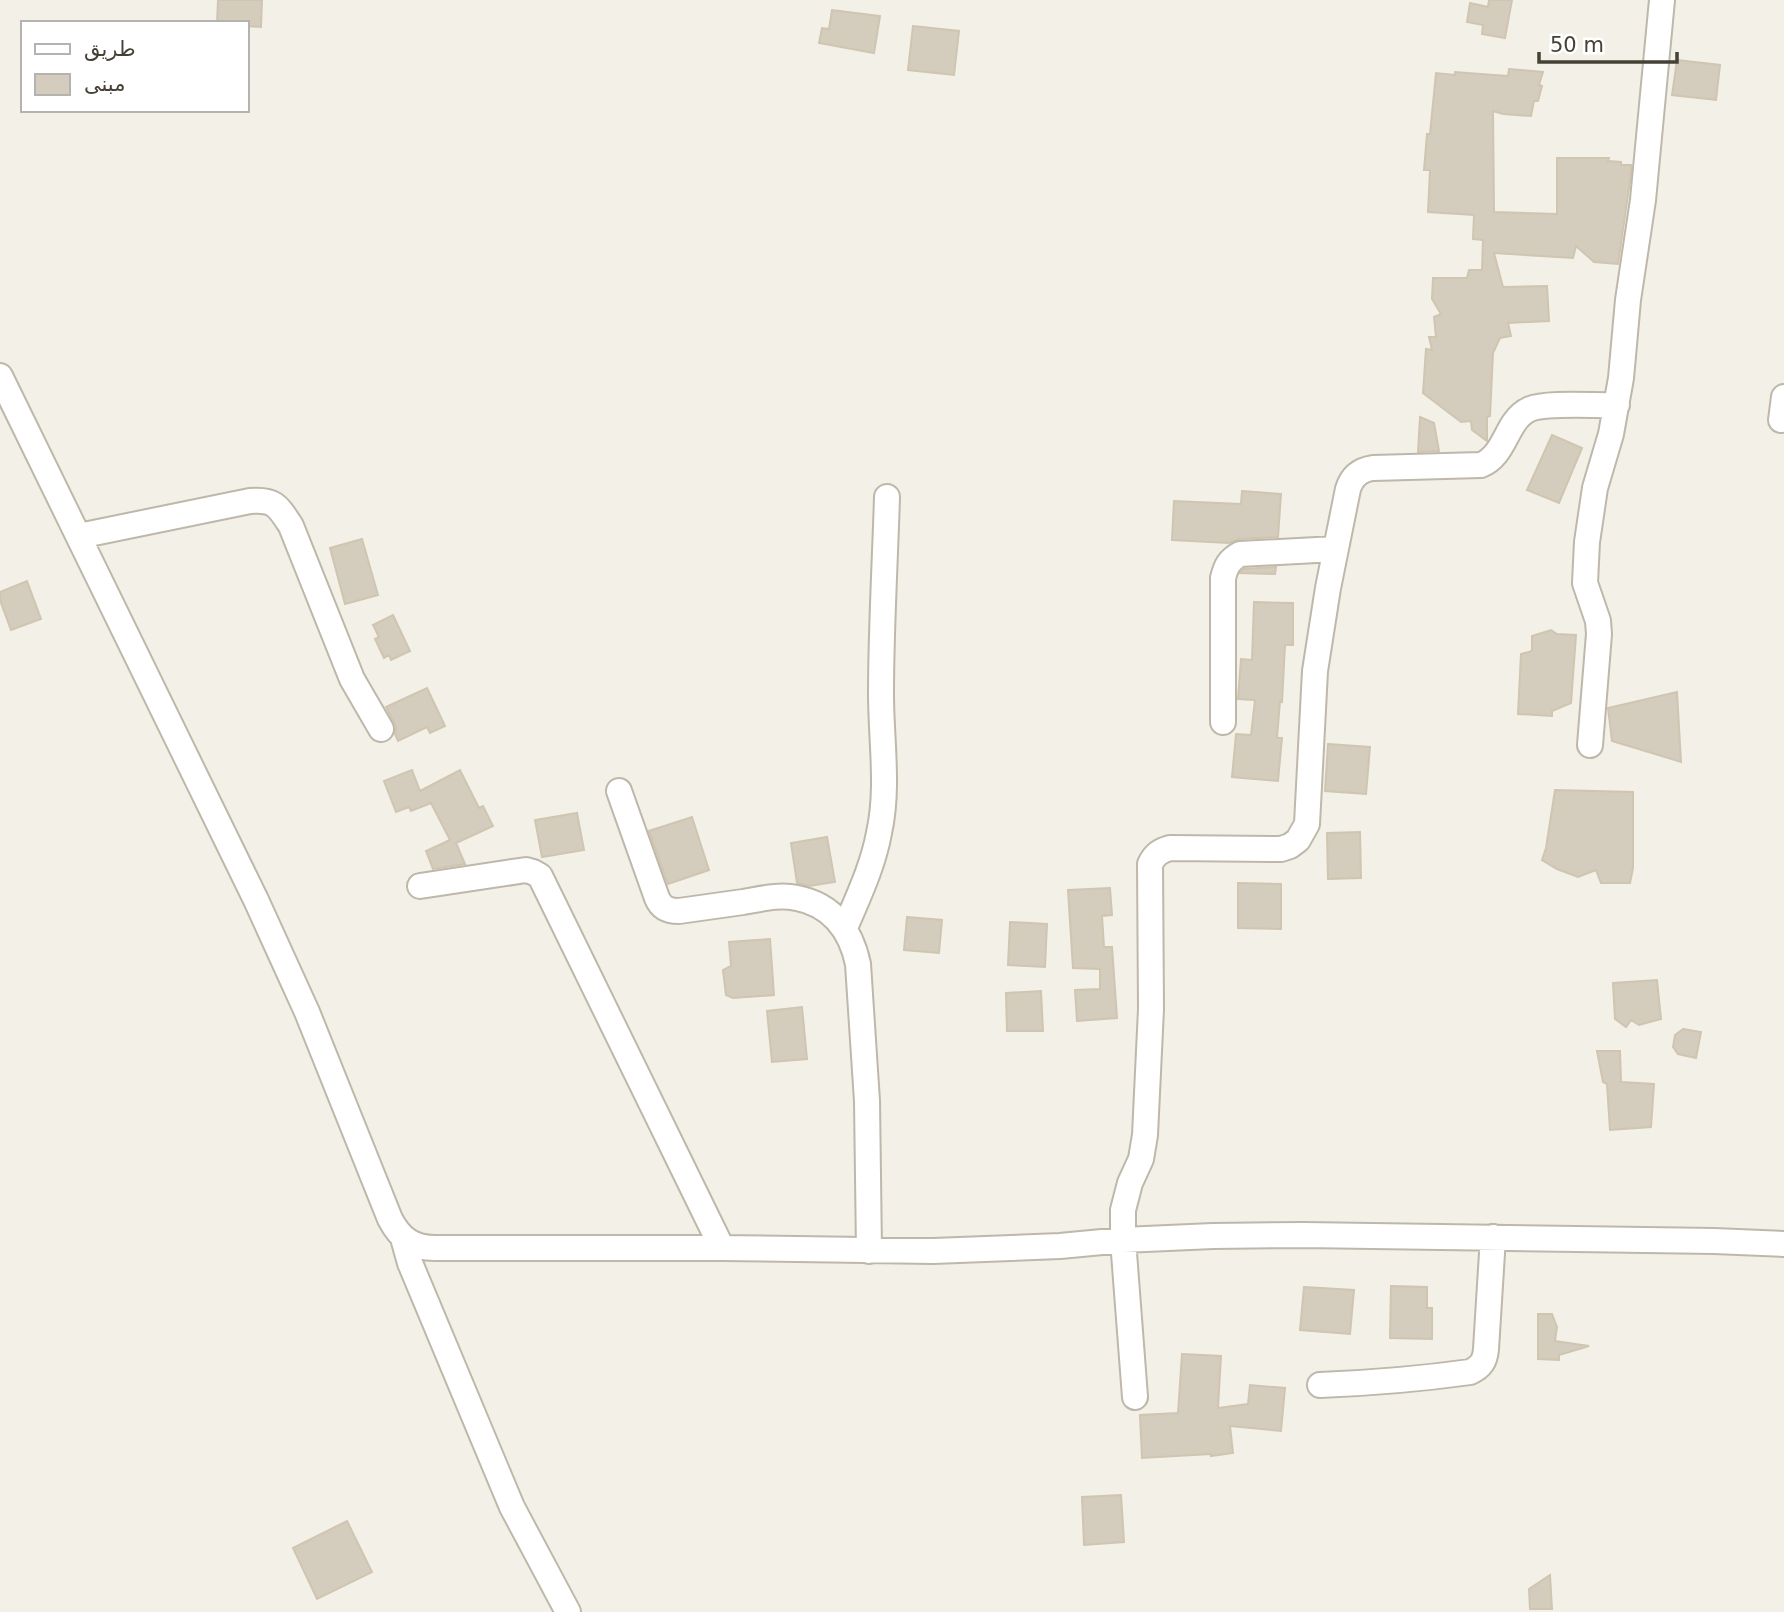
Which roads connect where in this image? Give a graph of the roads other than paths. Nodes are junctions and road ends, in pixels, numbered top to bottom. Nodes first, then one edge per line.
1 (1662, 0) edge
2 (0, 376) edge
3 (1617, 405) junction
4 (887, 497) dead end
5 (79, 536) junction
6 (1335, 549) junction
7 (1223, 722) dead end
8 (381, 729) dead end
9 (1590, 745) dead end
10 (619, 791) dead end
11 (420, 886) dead end
12 (845, 928) junction
13 (1493, 1237) junction
14 (403, 1238) junction
15 (1123, 1240) junction
16 (1784, 1244) edge
17 (722, 1248) junction
18 (869, 1251) junction
19 (1320, 1385) dead end
20 (1135, 1396) dead end
21 (568, 1612) edge

1 - 3 street
2 - 5 street
3 - 6 street
3 - 9 street
4 - 12 street
5 - 8 street
5 - 14 street
6 - 7 street
6 - 15 street
10 - 12 street
11 - 17 street
12 - 18 street
13 - 15 street
13 - 16 street
13 - 19 street
14 - 17 street
14 - 21 street
15 - 18 street
15 - 20 street
17 - 18 street

